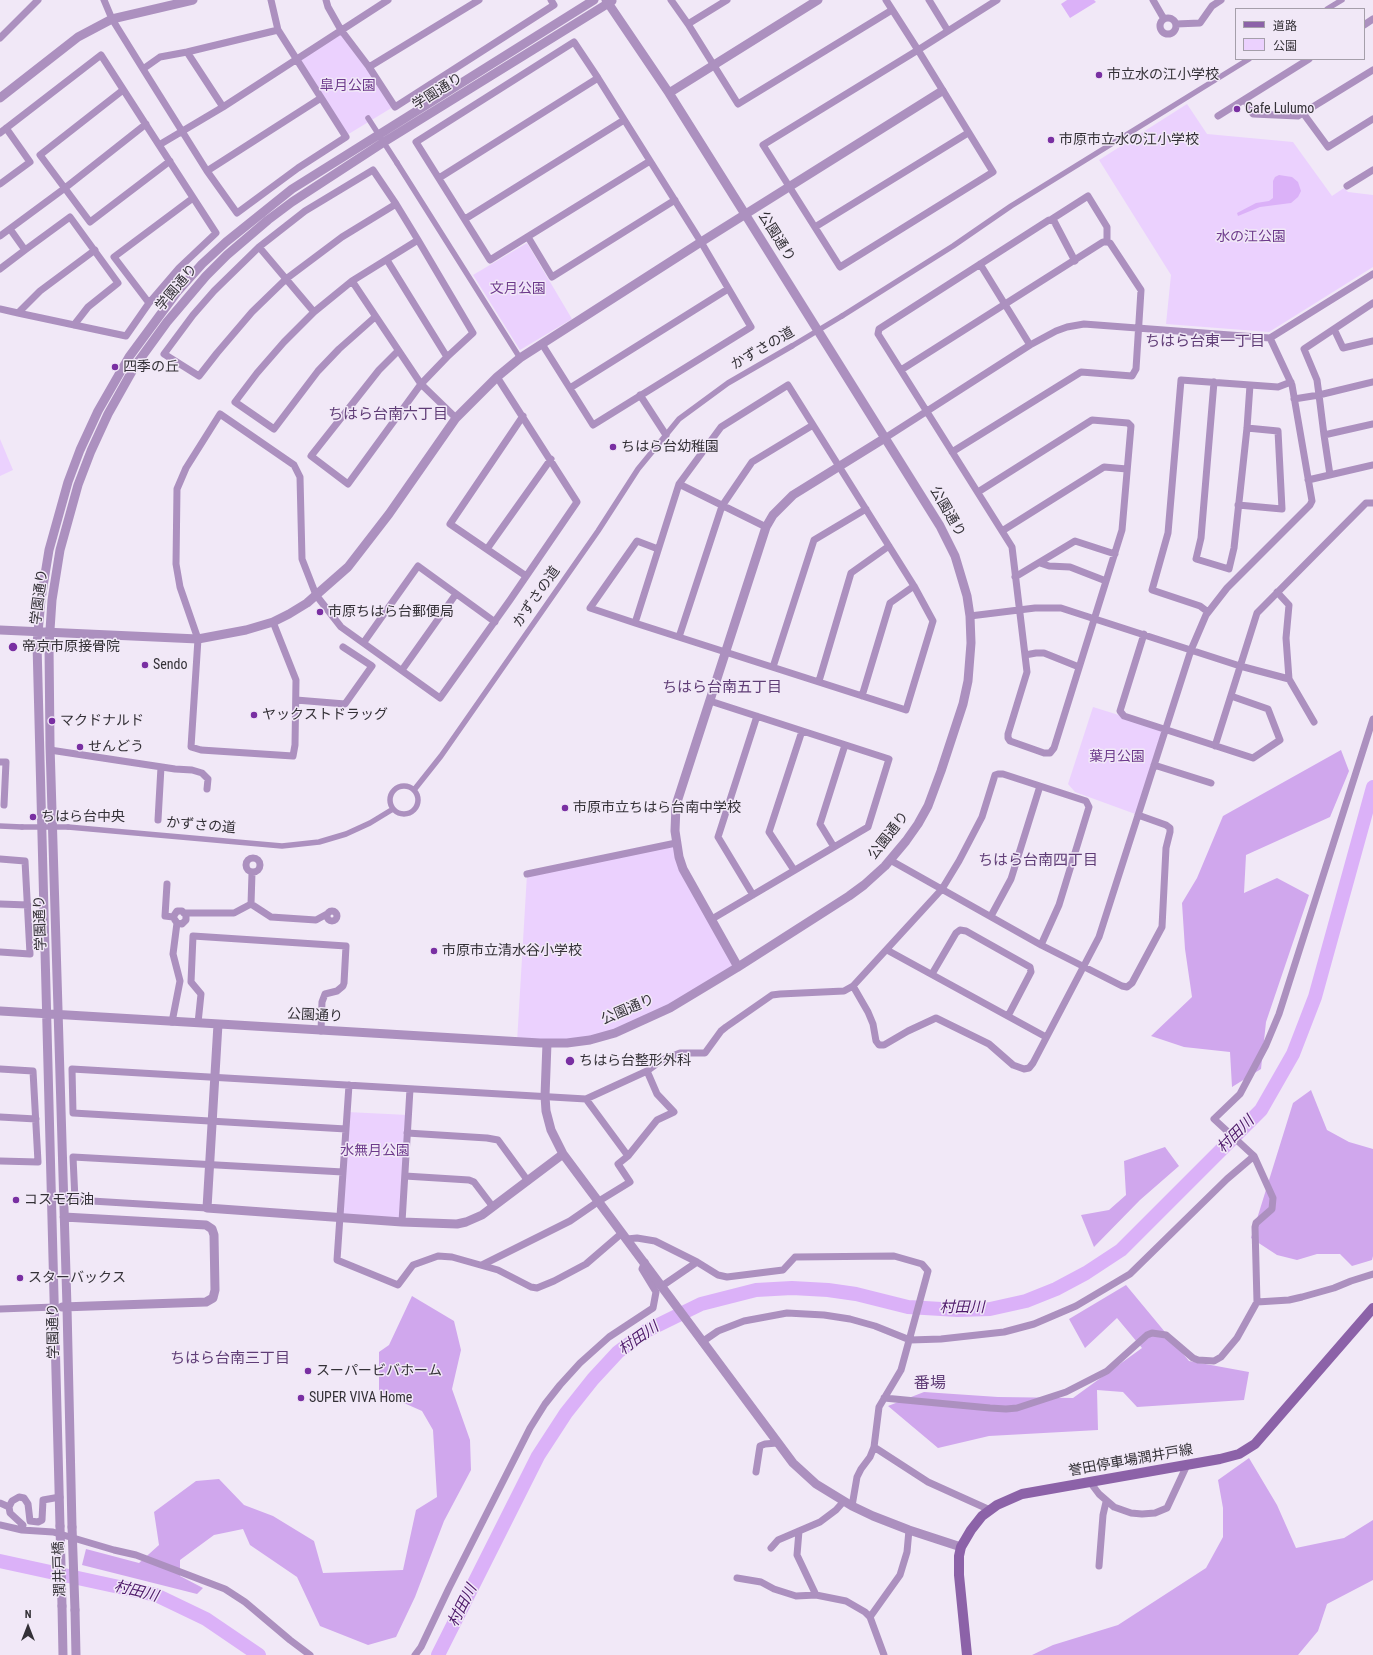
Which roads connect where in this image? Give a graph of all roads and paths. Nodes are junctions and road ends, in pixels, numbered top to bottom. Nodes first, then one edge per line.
1 (38, 0) edge
2 (104, 0) edge
3 (193, 0) edge
4 (271, 0) edge
5 (326, 0) edge
6 (388, 0) edge
7 (480, 0) edge
8 (551, 0) edge
9 (594, 0) edge
10 (671, 0) edge
11 (727, 0) edge
12 (886, 0) edge
13 (929, 0) edge
14 (997, 0) edge
15 (1152, 0) edge
16 (1221, 0) edge
17 (1342, 0) edge
18 (609, 1) edge
19 (814, 1) edge
20 (1330, 8) edge
21 (892, 10) junction
22 (112, 19) junction
23 (1164, 19) junction
24 (688, 24) junction
25 (1176, 24) junction
26 (278, 30) junction
27 (341, 30) junction
28 (948, 31) junction
29 (0, 38) edge
30 (918, 50) junction
31 (187, 52) junction
32 (296, 59) junction
33 (1246, 60) edge
34 (1308, 60) edge
35 (714, 66) junction
36 (369, 67) junction
37 (143, 69) junction
38 (1373, 70) edge
39 (598, 78) junction
40 (123, 90) junction
41 (942, 91) junction
42 (669, 94) junction
43 (0, 98) edge
44 (321, 98) junction
45 (1245, 100) junction
46 (223, 107) junction
47 (1303, 113) junction
48 (1218, 116) dead end
49 (368, 118) dead end
50 (1373, 119) edge
51 (624, 120) junction
52 (146, 124) junction
53 (3, 130) edge
54 (182, 131) junction
55 (968, 133) junction
56 (159, 145) junction
57 (170, 161) junction
58 (650, 161) junction
59 (1373, 170) edge
60 (207, 171) junction
61 (439, 178) junction
62 (0, 184) edge
63 (789, 186) junction
64 (1347, 186) dead end
65 (65, 188) junction
66 (193, 198) junction
67 (675, 200) junction
68 (396, 204) junction
69 (745, 214) junction
70 (465, 219) junction
71 (1052, 220) junction
72 (815, 227) junction
73 (10, 229) junction
74 (0, 236) edge
75 (528, 237) junction
76 (418, 240) junction
77 (701, 242) junction
78 (1107, 242) junction
79 (259, 247) junction
80 (25, 250) junction
81 (95, 250) junction
82 (387, 260) junction
83 (1075, 260) junction
84 (980, 264) junction
85 (0, 269) edge
86 (1373, 274) edge
87 (286, 279) junction
88 (352, 281) junction
89 (728, 289) junction
90 (149, 303) junction
91 (1373, 303) edge
92 (1004, 304) junction
93 (0, 309) edge
94 (314, 312) junction
95 (18, 313) junction
96 (375, 317) junction
97 (74, 325) junction
98 (1139, 328) junction
99 (1334, 329) junction
100 (1270, 338) junction
101 (1373, 341) edge
102 (542, 344) junction
103 (1030, 345) junction
104 (398, 352) junction
105 (447, 357) junction
106 (520, 358) junction
107 (900, 370) junction
108 (497, 377) junction
109 (1214, 382) junction
110 (1290, 382) junction
111 (1373, 382) edge
112 (422, 384) junction
113 (1250, 385) junction
114 (570, 388) junction
115 (1319, 394) junction
116 (640, 395) junction
117 (1294, 399) junction
118 (926, 411) junction
119 (523, 416) junction
120 (456, 418) junction
121 (1373, 424) edge
122 (813, 425) junction
123 (1247, 428) junction
124 (666, 435) junction
125 (1324, 435) junction
126 (885, 438) junction
127 (952, 452) junction
128 (551, 459) junction
129 (1373, 465) edge
130 (838, 466) junction
131 (1127, 469) junction
132 (1330, 475) junction
133 (1308, 480) junction
134 (679, 484) junction
135 (978, 492) junction
136 (1373, 503) edge
137 (1238, 505) junction
138 (722, 506) junction
139 (866, 509) junction
140 (766, 527) junction
141 (1002, 532) junction
142 (889, 546) junction
143 (658, 548) junction
144 (487, 549) junction
145 (1115, 554) junction
146 (1040, 563) junction
147 (526, 576) junction
148 (1015, 577) junction
149 (1106, 581) junction
150 (914, 586) junction
151 (1277, 592) junction
152 (456, 594) junction
153 (316, 595) junction
154 (1020, 610) junction
155 (1208, 612) junction
156 (970, 616) junction
157 (1094, 618) junction
158 (273, 622) junction
159 (495, 622) junction
160 (635, 623) junction
161 (0, 630) edge
162 (38, 632) junction
163 (50, 632) junction
164 (1144, 634) junction
165 (679, 637) junction
166 (198, 639) junction
167 (364, 642) junction
168 (343, 647) dead end
169 (1192, 650) junction
170 (726, 652) junction
171 (1025, 655) junction
172 (1240, 666) junction
173 (773, 667) junction
174 (1079, 667) junction
175 (402, 670) junction
176 (1289, 679) junction
177 (819, 682) junction
178 (862, 696) junction
179 (1231, 696) junction
180 (296, 700) junction
181 (710, 701) junction
182 (757, 716) junction
183 (1373, 719) edge
184 (1314, 722) dead end
185 (1167, 730) junction
186 (802, 731) junction
187 (845, 745) junction
188 (1215, 746) junction
189 (50, 750) junction
190 (0, 762) edge
191 (1154, 765) junction
192 (161, 767) junction
193 (2, 783) edge
194 (1211, 783) dead end
195 (1040, 786) junction
196 (207, 789) dead end
197 (414, 790) junction
198 (4, 805) dead end
199 (392, 809) junction
200 (1138, 815) junction
201 (158, 820) dead end
202 (0, 826) edge
203 (676, 844) junction
204 (834, 847) junction
205 (0, 859) edge
206 (890, 860) junction
207 (794, 870) junction
208 (252, 873) dead end
209 (527, 874) dead end
210 (167, 884) dead end
211 (942, 889) junction
212 (753, 895) junction
213 (0, 904) edge
214 (251, 904) junction
215 (28, 905) junction
216 (184, 913) junction
217 (327, 914) dead end
218 (991, 916) junction
219 (712, 919) junction
220 (175, 920) junction
221 (1041, 945) junction
222 (887, 950) junction
223 (0, 952) edge
224 (1085, 967) junction
225 (738, 968) junction
226 (932, 974) junction
227 (853, 986) junction
228 (0, 1011) edge
229 (46, 1013) junction
230 (58, 1014) junction
231 (1008, 1016) junction
232 (172, 1022) junction
233 (198, 1023) junction
234 (218, 1024) junction
235 (321, 1031) junction
236 (1046, 1037) junction
237 (547, 1043) junction
238 (0, 1069) edge
239 (647, 1071) junction
240 (215, 1078) junction
241 (349, 1085) junction
242 (410, 1088) junction
243 (545, 1096) junction
244 (586, 1099) junction
245 (0, 1118) edge
246 (36, 1119) junction
247 (212, 1121) junction
248 (346, 1129) junction
249 (407, 1134) junction
250 (563, 1154) junction
251 (628, 1156) junction
252 (1254, 1156) junction
253 (0, 1161) edge
254 (210, 1164) junction
255 (343, 1172) junction
256 (405, 1176) junction
257 (528, 1181) junction
258 (599, 1200) junction
259 (493, 1207) junction
260 (207, 1208) junction
261 (64, 1217) junction
262 (341, 1218) junction
263 (402, 1222) junction
264 (625, 1236) junction
265 (645, 1262) junction
266 (697, 1262) junction
267 (482, 1265) junction
268 (1373, 1274) edge
269 (662, 1286) junction
270 (1257, 1302) junction
271 (55, 1307) junction
272 (68, 1307) junction
273 (1373, 1308) edge
274 (0, 1309) edge
275 (910, 1340) junction
276 (702, 1342) junction
277 (884, 1398) junction
278 (777, 1443) junction
279 (874, 1447) junction
280 (1187, 1465) junction
281 (756, 1472) dead end
282 (1090, 1482) junction
283 (60, 1496) junction
284 (844, 1501) junction
285 (1106, 1502) junction
286 (0, 1503) edge
287 (852, 1506) junction
288 (9, 1507) junction
289 (990, 1510) junction
290 (0, 1525) edge
291 (60, 1526) joint
292 (72, 1527) joint
293 (22, 1530) junction
294 (909, 1530) junction
295 (799, 1531) junction
296 (960, 1547) junction
297 (771, 1548) dead end
298 (1099, 1566) dead end
299 (737, 1578) dead end
300 (816, 1595) junction
301 (870, 1617) junction
302 (63, 1655) edge
303 (76, 1655) edge
304 (310, 1655) edge
305 (415, 1655) edge
306 (884, 1655) edge
307 (967, 1655) edge

1 - 29 street
2 - 22 street
3 - 22 street
4 - 26 street
5 - 27 street
6 - 27 street
7 - 36 street
8 - 36 street
9 - 162 street, 学園通り
10 - 24 street
11 - 24 street
12 - 21 street
13 - 28 street
14 - 28 street
15 - 23 street
16 - 25 street
17 - 20 street
18 - 42 street, 公園通り
18 - 163 street, 学園通り
19 - 35 street
21 - 30 street
21 - 35 street
22 - 37 street
22 - 43 street
23 - 25 street
23 - 25 street
24 - 35 street
26 - 31 street
26 - 32 street
27 - 32 street
27 - 36 street
28 - 30 street
30 - 41 street
30 - 63 street
31 - 37 street
31 - 46 street
32 - 44 street
32 - 46 street
33 - 124 street, かずさの道, bridge
34 - 45 street
35 - 42 street
37 - 54 street
38 - 47 street
39 - 51 street
39 - 61 street
39 - 61 street
40 - 52 street
40 - 53 street
40 - 65 street
41 - 55 street
41 - 63 street
42 - 69 street, 公園通り
44 - 60 street
44 - 60 street
45 - 47 street
45 - 48 street
46 - 54 street
47 - 50 street
49 - 106 street, bridge
51 - 58 street
51 - 70 street
52 - 56 street
52 - 65 street
53 - 62 street
54 - 56 street
54 - 60 street
55 - 72 street
55 - 72 street
56 - 57 street
57 - 65 street
57 - 66 street
58 - 67 street
58 - 75 street
59 - 64 street
61 - 70 street
63 - 69 street
63 - 72 street
65 - 73 street
66 - 90 street
66 - 90 street
67 - 75 street
67 - 77 street
68 - 76 street
68 - 79 street
68 - 87 street
69 - 77 street
69 - 126 street, 公園通り
70 - 75 street
71 - 78 street
71 - 83 street
71 - 84 street
73 - 74 street
73 - 80 street
76 - 82 street
76 - 105 street
77 - 89 street
77 - 102 street
78 - 83 street
78 - 98 street
79 - 87 street
79 - 87 street
80 - 81 street
80 - 85 street
81 - 95 street
81 - 97 street
82 - 88 street
82 - 105 street
83 - 92 street
84 - 92 street
84 - 107 street
86 - 100 street
87 - 94 street
88 - 94 street
88 - 96 street
89 - 114 street
89 - 116 street
90 - 97 street
91 - 99 street
92 - 103 street
92 - 107 street
93 - 95 street
94 - 96 street
95 - 97 street
96 - 104 street
98 - 100 street
98 - 103 street
98 - 127 street
99 - 101 street
99 - 115 street
100 - 110 street
102 - 106 street
102 - 114 street
103 - 118 street
104 - 112 street
104 - 112 street
105 - 112 street
106 - 108 street
107 - 118 street
108 - 119 street
108 - 120 street
109 - 113 street
109 - 137 street
109 - 155 street
110 - 113 street
110 - 117 street
111 - 115 street
112 - 120 street
113 - 123 street
114 - 116 street
115 - 117 street
115 - 125 street
116 - 124 street
117 - 133 street
118 - 126 street
118 - 127 street
119 - 128 street
119 - 144 street
120 - 153 street
121 - 125 street
122 - 130 street
122 - 134 street
122 - 138 street
123 - 137 street
123 - 137 street
124 - 197 street, かずさの道
125 - 132 street
126 - 130 street
126 - 156 street, 公園通り
127 - 135 street
128 - 144 street
128 - 147 street
129 - 132 street
130 - 139 street
130 - 140 street
131 - 135 street
131 - 141 street
131 - 145 street
132 - 133 street
133 - 155 street
134 - 138 street
134 - 143 street
135 - 141 street
136 - 151 street
138 - 140 street
138 - 165 street
139 - 142 street
139 - 173 street
140 - 170 street
141 - 148 street
142 - 150 street
142 - 177 street
143 - 160 street
143 - 160 street
144 - 147 street
145 - 146 street
145 - 149 street
146 - 148 street
146 - 149 street
147 - 159 street
148 - 154 street
149 - 157 street
150 - 178 street
150 - 178 street
151 - 172 street
151 - 176 street
152 - 159 street
152 - 167 street
152 - 175 street
153 - 158 street
153 - 166 street
153 - 167 street
154 - 156 street
154 - 157 street
154 - 171 street
155 - 169 street
156 - 206 street, 公園通り
157 - 164 street
157 - 174 street
158 - 166 street
158 - 180 street
159 - 175 street
160 - 165 street
161 - 162 street
162 - 163 street
162 - 229 street, 学園通り
163 - 166 street
163 - 189 street, 学園通り
164 - 169 street
164 - 185 street
165 - 170 street
166 - 180 street
167 - 175 street
168 - 180 street
169 - 172 street
169 - 185 street
170 - 173 street
170 - 181 street
171 - 174 street
171 - 174 street
172 - 176 street
172 - 179 street
173 - 177 street
176 - 184 street
177 - 178 street
179 - 188 street
179 - 188 street
181 - 182 street
181 - 203 street
182 - 186 street
182 - 212 street
183 - 252 street
185 - 188 street
185 - 191 street
186 - 187 street
186 - 207 street
187 - 204 street
187 - 204 street
189 - 192 street
189 - 230 street, 学園通り
190 - 193 street
191 - 194 street
191 - 200 street
192 - 196 street
192 - 201 street
193 - 198 street
195 - 211 street
195 - 218 street
195 - 221 street
197 - 199 street
197 - 199 street
199 - 202 street, かずさの道, bridge
200 - 224 street
200 - 224 street
203 - 209 street
203 - 219 street
204 - 207 street
205 - 215 street
206 - 211 street
206 - 225 street, 公園通り
207 - 212 street
208 - 214 street
210 - 220 street
211 - 218 street
211 - 222 street
212 - 219 street
213 - 215 street
214 - 216 street
214 - 217 street
215 - 223 street
216 - 220 street
216 - 220 street
218 - 221 street
219 - 225 street
220 - 232 street
221 - 224 street
222 - 226 street
222 - 227 street
224 - 236 street
225 - 237 street, 公園通り
226 - 231 street
226 - 231 street
227 - 236 street
227 - 239 street
228 - 229 street, 公園通り
229 - 230 street, 公園通り
229 - 271 street, 学園通り
230 - 232 street, 公園通り
230 - 261 street, 学園通り
231 - 236 street
232 - 233 street, 公園通り
233 - 234 street, 公園通り
233 - 235 street
234 - 235 street, 公園通り
234 - 240 street
235 - 237 street, 公園通り
237 - 243 street
238 - 246 street
239 - 244 street
239 - 251 street
240 - 241 street
240 - 247 street
240 - 247 street
241 - 242 street
241 - 248 street
242 - 243 street
242 - 249 street
243 - 244 street
243 - 250 street
244 - 251 street
245 - 246 street
246 - 253 street
247 - 248 street
247 - 254 street
248 - 255 street
249 - 256 street
249 - 257 street
250 - 257 street
250 - 258 street
251 - 258 street
252 - 270 street
252 - 275 street
254 - 255 street
254 - 260 street
254 - 260 street
255 - 262 street
256 - 259 street
256 - 263 street
257 - 259 street
258 - 264 street
258 - 267 street
259 - 263 street
260 - 262 street
261 - 272 street, 学園通り
261 - 272 street
262 - 263 street
262 - 267 street
264 - 265 street
264 - 266 street
264 - 267 street
265 - 269 street
265 - 305 street
266 - 269 street
266 - 275 street
268 - 270 street
269 - 276 street
270 - 277 street
271 - 272 street
271 - 274 street
271 - 283 street, 学園通り
272 - 292 street, 学園通り
273 - 280 main road, 誉田停車場潤井戸線
275 - 276 street
275 - 277 street
276 - 278 street
277 - 279 street
278 - 281 street
278 - 284 street
279 - 287 street
279 - 289 street
280 - 282 main road, 誉田停車場潤井戸線
280 - 285 street
282 - 285 street
282 - 289 main road, 誉田停車場潤井戸線
283 - 288 street
283 - 291 street, 学園通り
284 - 287 street
284 - 295 street
285 - 298 street
286 - 288 street
287 - 294 street
288 - 293 street
289 - 296 main road, 誉田停車場潤井戸線
290 - 293 street
291 - 302 street, 潤井戸橋, bridge
292 - 303 street, 潤井戸橋, bridge
293 - 304 street
294 - 296 street
294 - 301 street
295 - 297 street
295 - 300 street
296 - 307 main road
299 - 300 street
300 - 301 street
301 - 306 street

